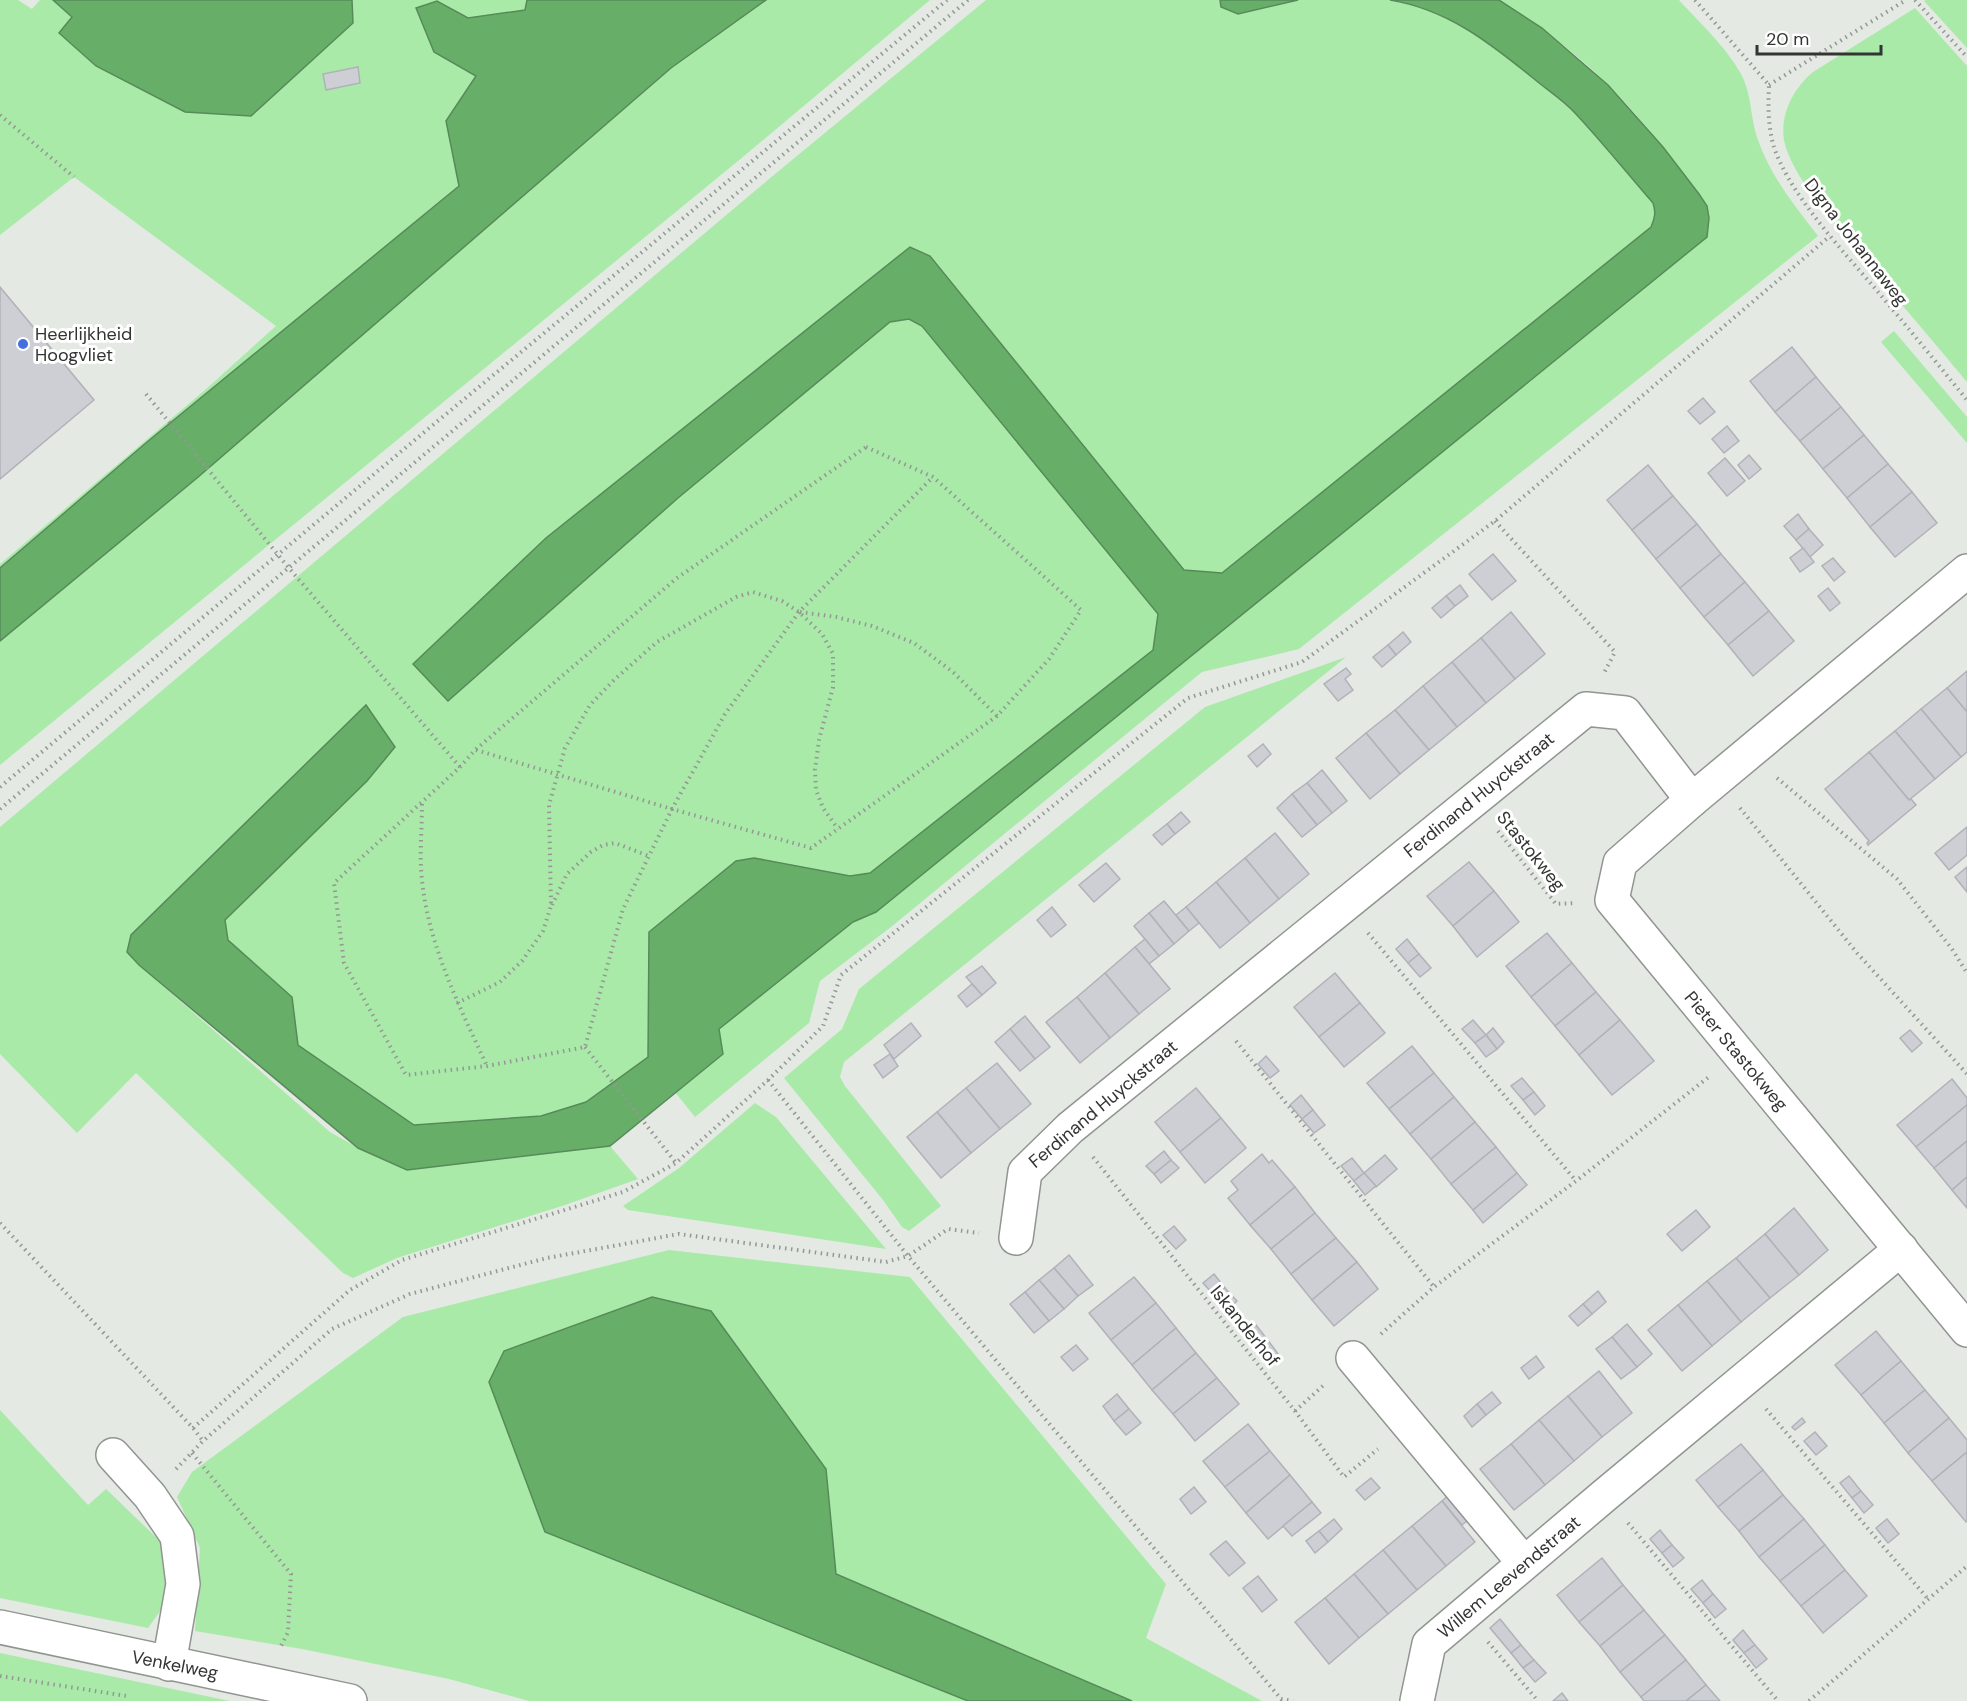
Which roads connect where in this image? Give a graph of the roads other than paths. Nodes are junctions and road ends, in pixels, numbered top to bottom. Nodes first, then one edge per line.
1 (1967, 571) edge
2 (1692, 800) junction
3 (1016, 1238) road end
4 (1901, 1250) junction
5 (1967, 1330) edge
6 (1353, 1358) road end
7 (113, 1455) dead end
8 (1524, 1563) junction
9 (0, 1627) edge
10 (169, 1664) junction
11 (350, 1701) edge
12 (1417, 1701) edge

1 - 2 street
2 - 3 street, Ferdinand Huyckstraat
2 - 4 street, Pieter Stastokweg
4 - 5 street, Pieter Stastokweg
4 - 8 street, Willem Leevendstraat
6 - 8 street
7 - 10 street
8 - 12 street, Willem Leevendstraat
9 - 10 street, Venkelweg
10 - 11 street, Venkelweg

